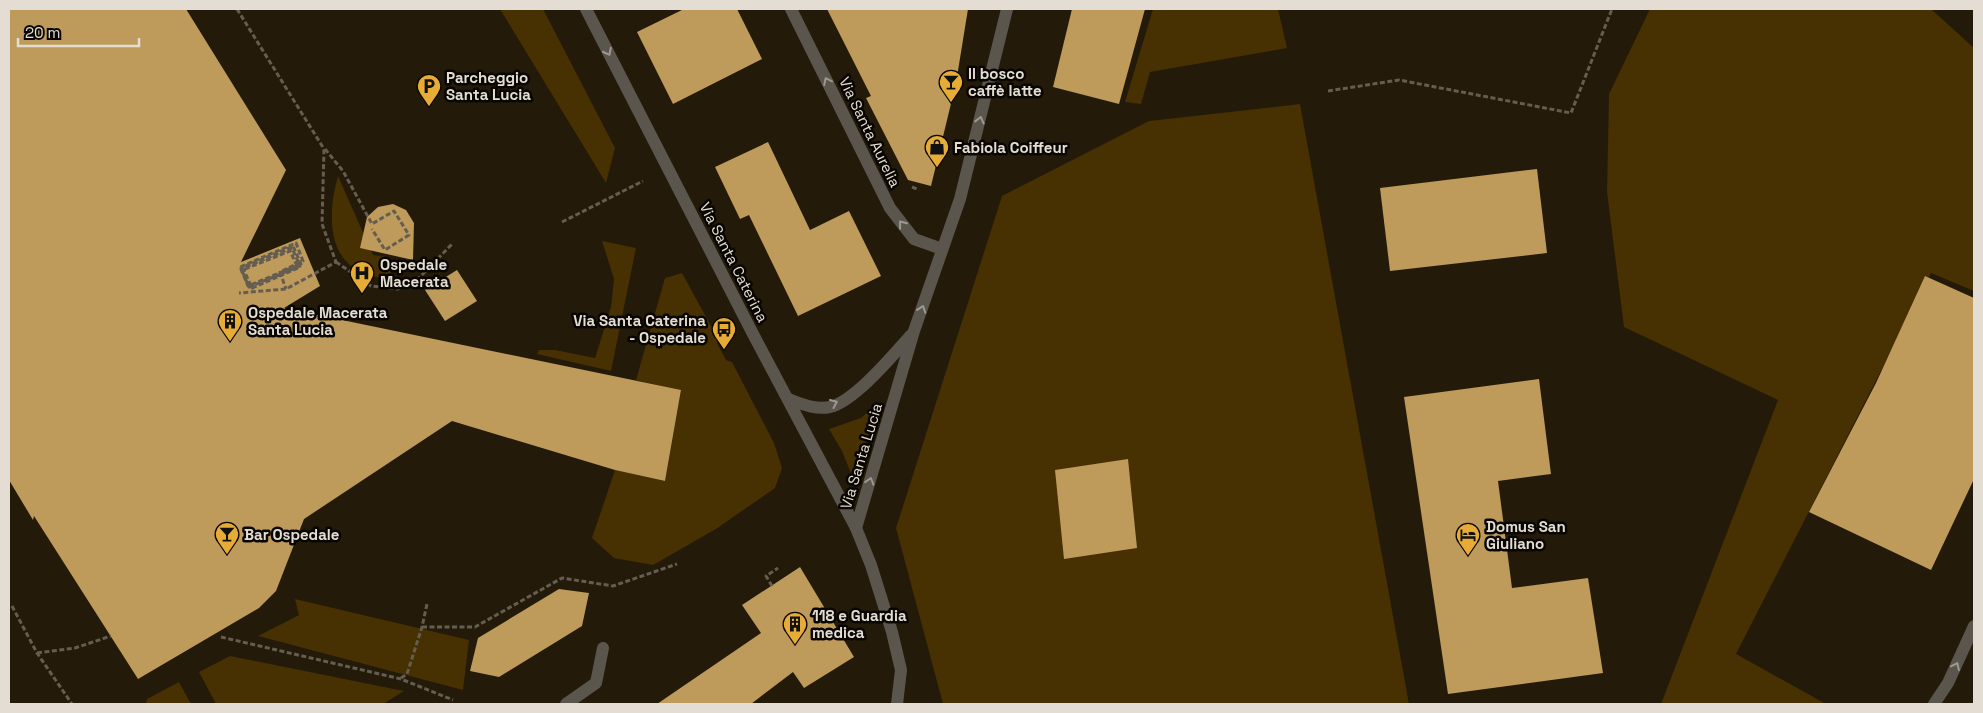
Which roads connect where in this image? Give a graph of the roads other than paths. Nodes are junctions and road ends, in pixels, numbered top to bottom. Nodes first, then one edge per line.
1 (586, 9) edge
2 (791, 9) edge
3 (1007, 9) edge
4 (942, 249) junction
5 (914, 331) junction
6 (788, 399) junction
7 (856, 528) junction
8 (1974, 626) edge
9 (602, 648) dead end
10 (566, 704) edge
11 (897, 704) edge
12 (1934, 704) edge

1 -> 6 street, Via Santa Caterina
4 -> 2 street, Via Santa Aurelia
4 -> 3 street, Via Santa Lucia
5 -> 4 street, Via Santa Lucia
6 -> 5 street, Via Santa Lucia
7 -> 5 street, Via Santa Lucia
6 - 7 street, Via Santa Caterina
7 - 11 street, Via Santa Lucia
12 -> 8 street
9 - 10 street

